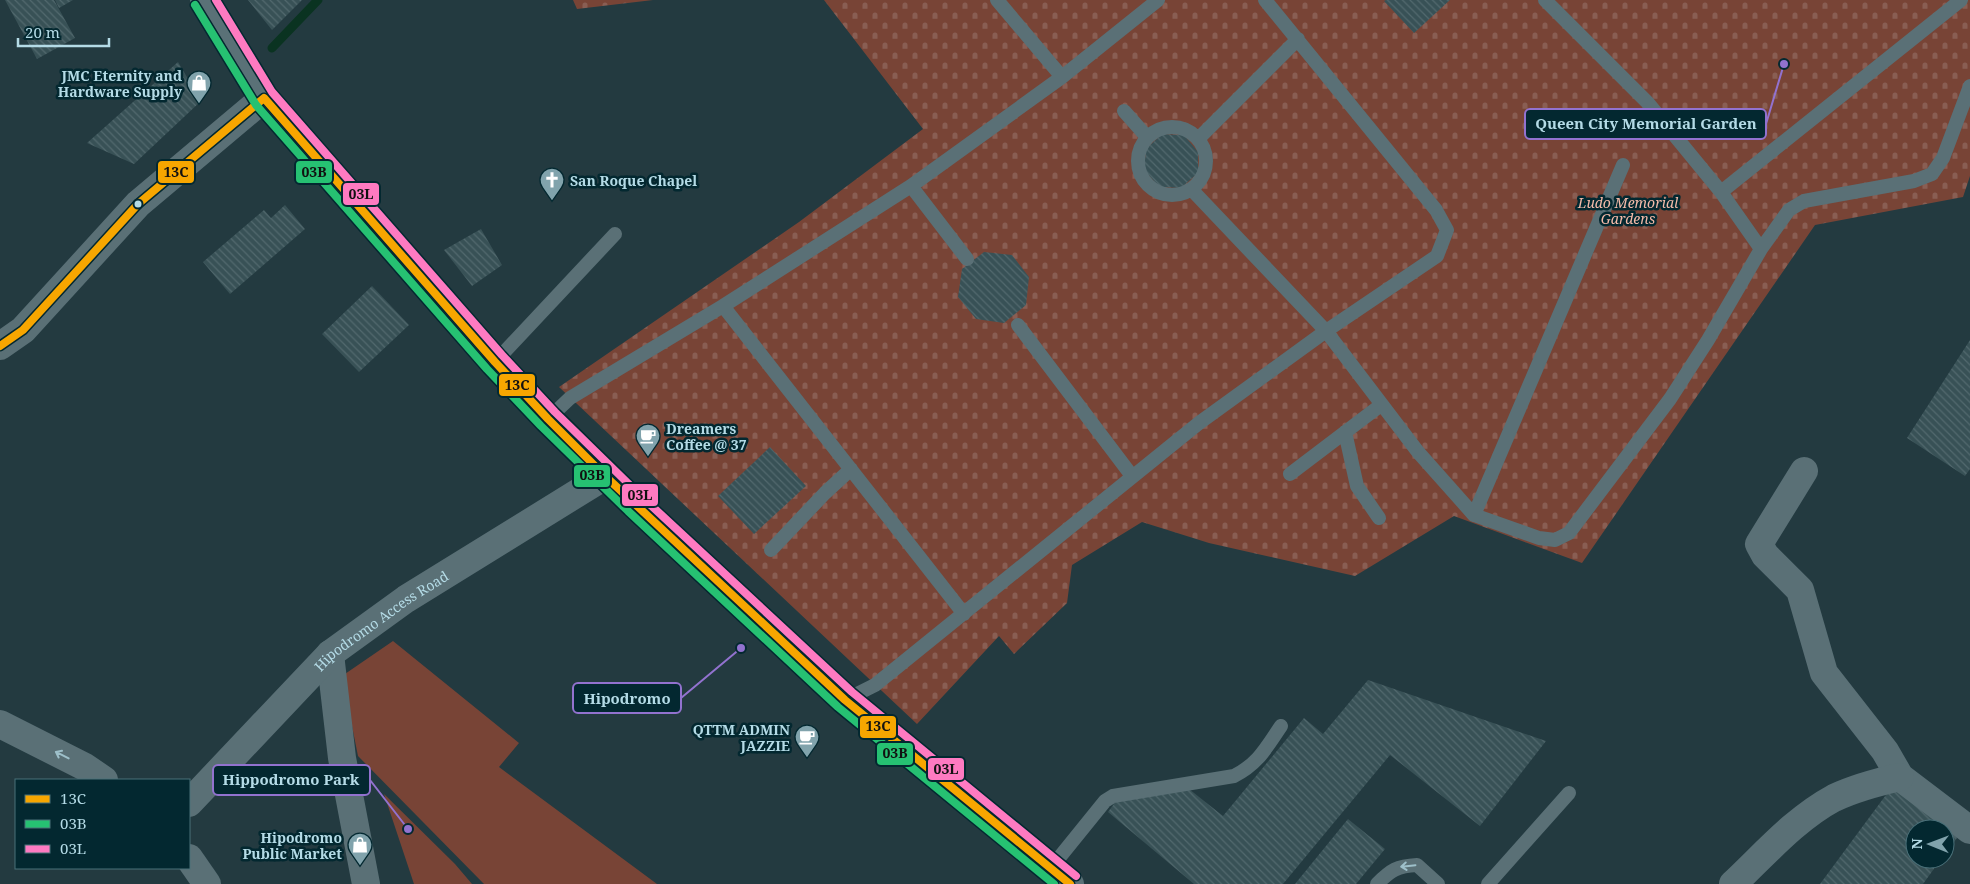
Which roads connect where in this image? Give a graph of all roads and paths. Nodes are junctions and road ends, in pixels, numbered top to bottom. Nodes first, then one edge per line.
1 (204, 0) edge
2 (1158, 0) edge
3 (1265, 0) edge
4 (1545, 0) edge
5 (1961, 0) edge
6 (999, 1) edge
7 (1298, 39) junction
8 (1062, 77) junction
9 (1970, 86) edge
10 (264, 98) junction
11 (1124, 112) dead end
12 (1148, 137) junction
13 (1198, 139) junction
14 (1623, 165) dead end
15 (911, 186) junction
16 (1192, 190) junction
17 (1721, 192) junction
18 (615, 234) dead end
19 (1761, 249) junction
20 (967, 259) dead end
21 (723, 306) junction
22 (1018, 325) dead end
23 (1326, 331) junction
24 (0, 346) edge
25 (495, 362) junction
26 (1381, 405) junction
27 (548, 420) junction
28 (1345, 432) junction
29 (851, 469) junction
30 (1804, 471) dead end
31 (1290, 474) dead end
32 (605, 476) junction
33 (1132, 476) junction
34 (1474, 515) junction
35 (1379, 518) dead end
36 (771, 550) dead end
37 (964, 614) junction
38 (330, 654) junction
39 (845, 700) junction
40 (0, 724) edge
41 (1281, 726) dead end
42 (1900, 777) junction
43 (103, 779) edge
44 (1569, 793) dead end
45 (190, 802) edge
46 (1970, 830) edge
47 (190, 859) edge
48 (1060, 877) edge
49 (208, 884) edge
50 (366, 884) edge
51 (1377, 884) edge
52 (1438, 884) edge
53 (1488, 884) edge
54 (1732, 884) edge

1 - 10 main road
2 - 8 lane
3 - 7 lane
4 - 17 lane
5 - 17 lane
6 - 8 lane
7 - 13 lane
7 - 23 lane
8 - 15 lane
9 - 19 lane
10 - 24 street
10 - 25 main road
11 - 12 lane
12 - 13 lane
12 - 16 lane
13 - 16 lane
14 - 34 lane
15 - 20 lane
15 - 21 lane
16 - 23 lane
17 - 19 lane
18 - 25 lane
19 - 34 lane
21 - 27 lane
21 - 29 lane
22 - 33 lane
23 - 26 lane
23 - 33 lane
25 - 27 main road
26 - 28 lane
26 - 34 lane
27 - 32 main road
28 - 31 lane
28 - 35 lane
29 - 36 lane
29 - 37 lane
30 - 42 street
32 - 38 street, Hipodromo Access Road
32 - 39 main road
33 - 37 lane
37 - 39 lane
38 - 45 street, Hipodromo Access Road
38 - 50 street
39 - 48 main road
43 -> 40 street
41 - 48 lane
42 - 46 street
42 - 54 street
44 - 53 lane
47 - 49 street
52 -> 51 lane

